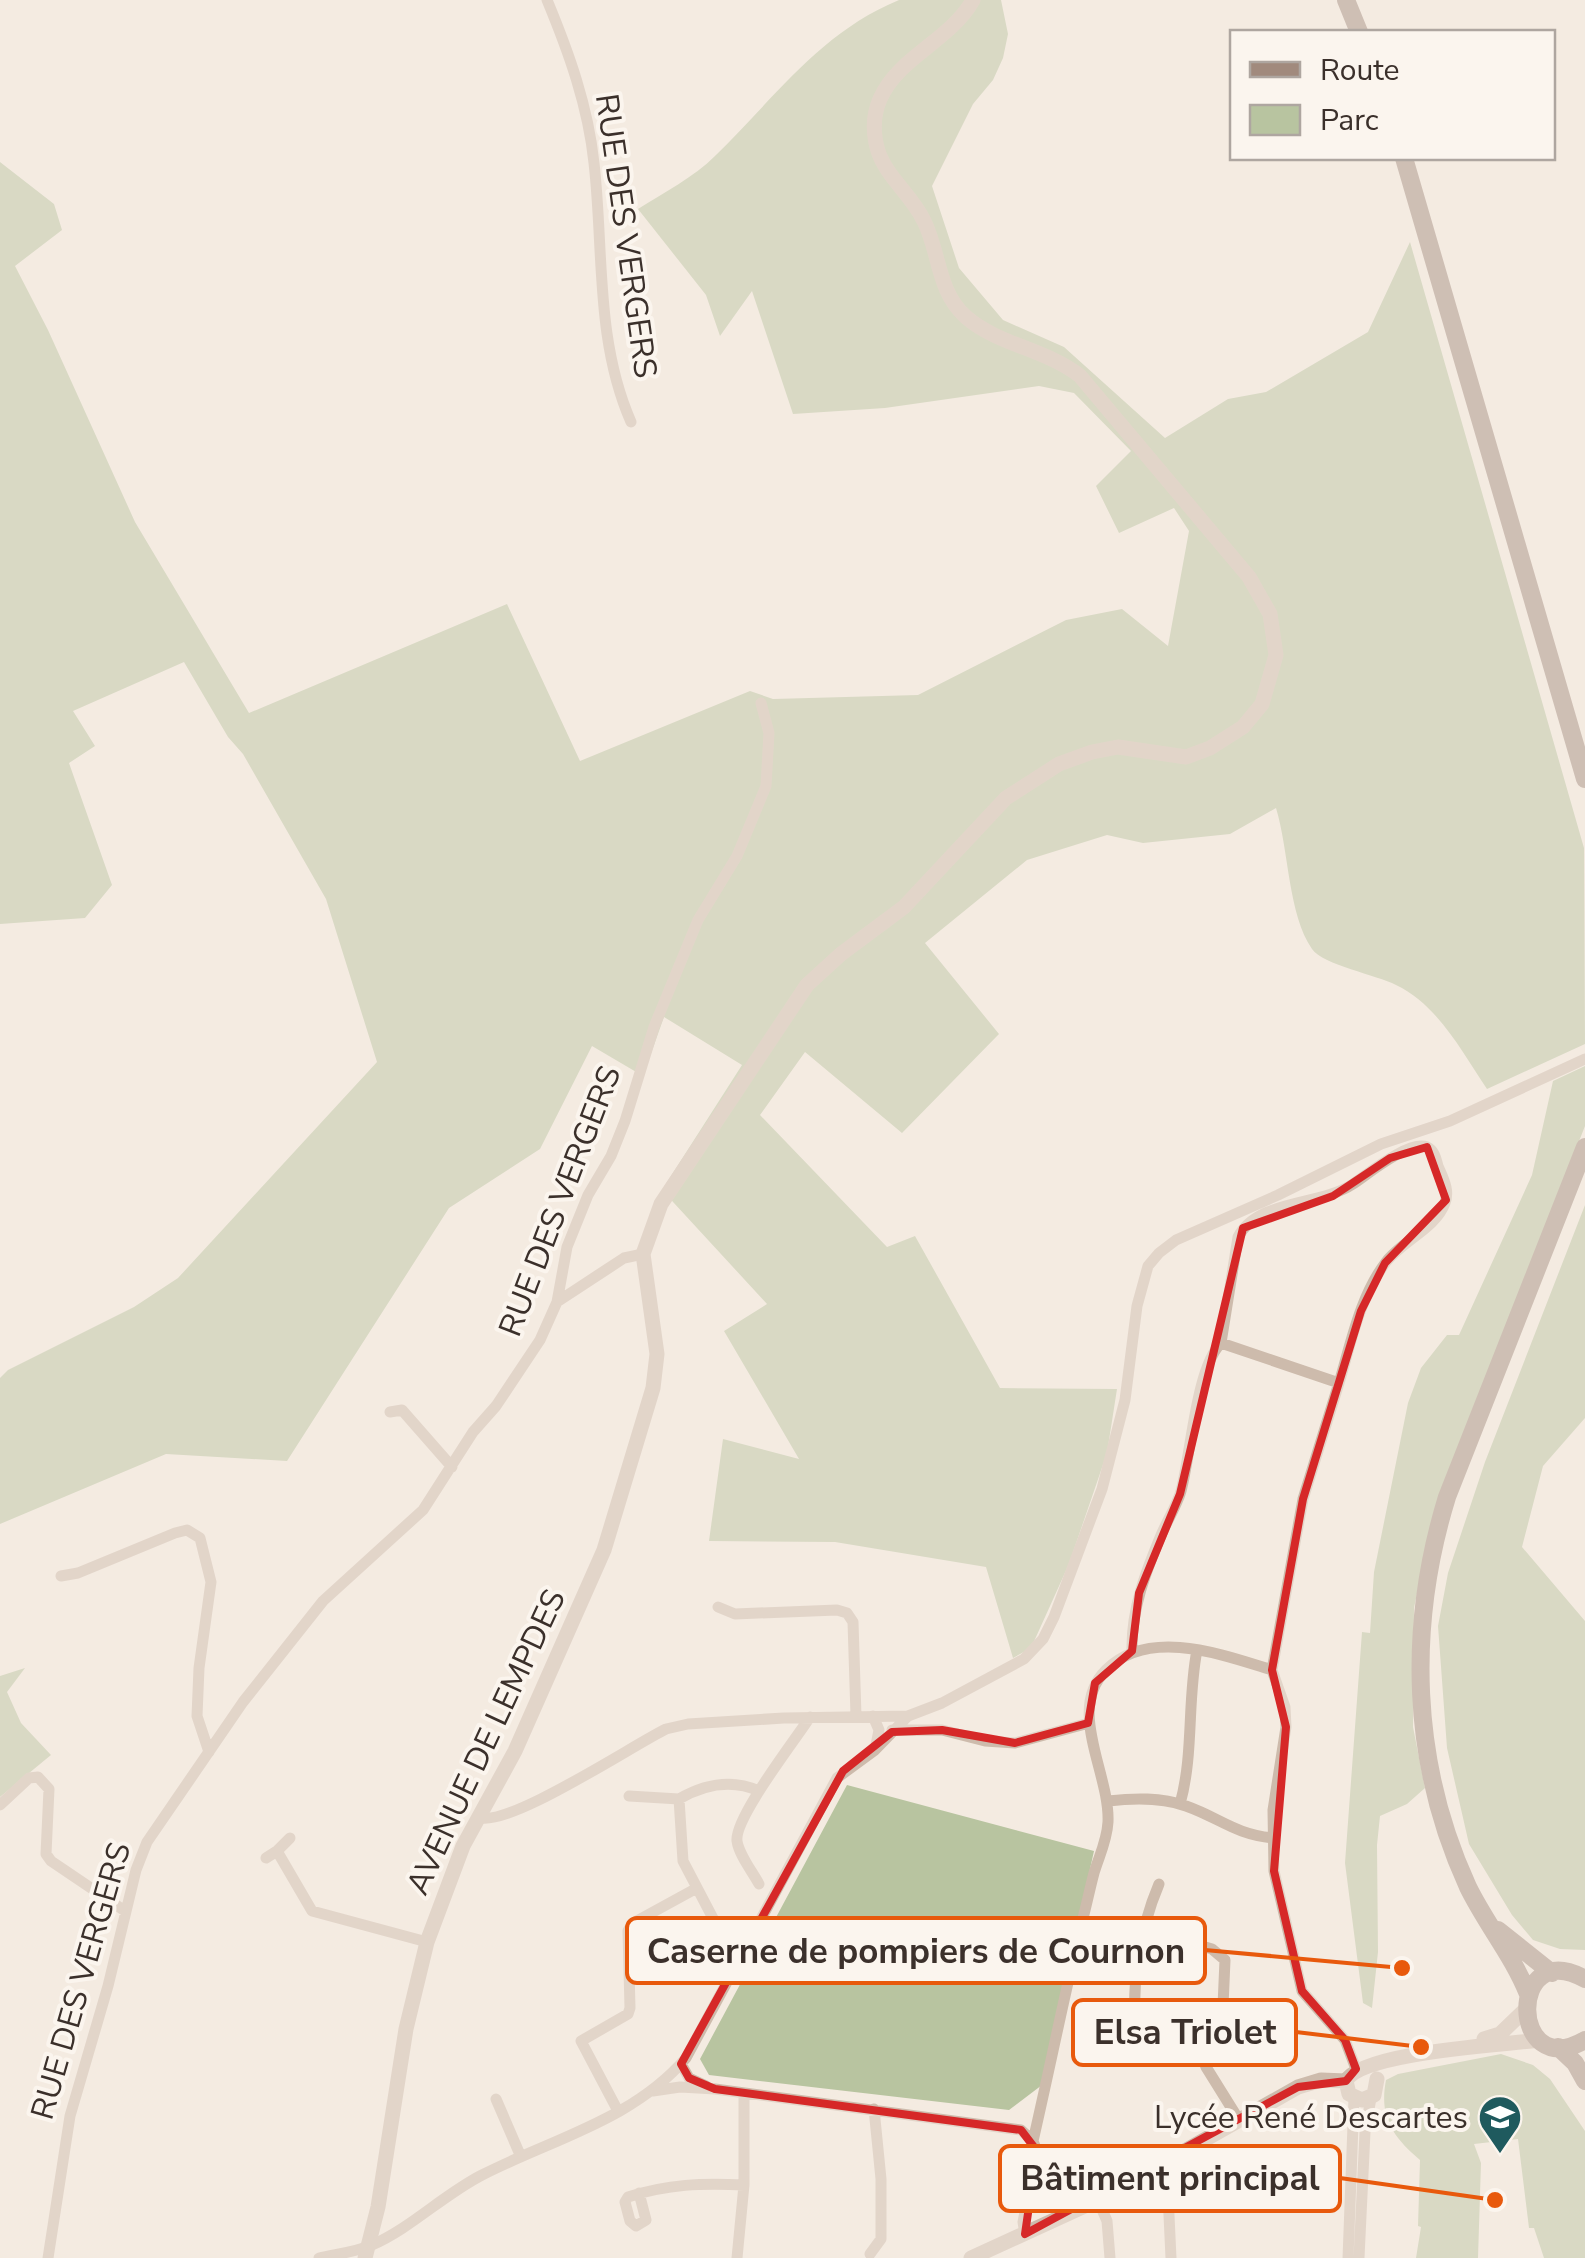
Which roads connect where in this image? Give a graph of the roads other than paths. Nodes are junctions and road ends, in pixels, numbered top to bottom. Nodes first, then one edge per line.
1 (547, 0) edge
2 (973, 0) edge
3 (1346, 0) edge
4 (1359, 30) edge
5 (1405, 160) edge
6 (631, 422) dead end
7 (762, 704) dead end
8 (1585, 780) edge
9 (1585, 1059) edge
10 (1585, 1147) edge
11 (643, 1254) junction
12 (557, 1302) junction
13 (1221, 1343) junction
14 (1339, 1383) junction
15 (390, 1412) dead end
16 (452, 1467) junction
17 (61, 1576) dead end
18 (718, 1608) dead end
19 (1197, 1650) junction
20 (1132, 1651) junction
21 (1272, 1670) junction
22 (856, 1716) junction
23 (873, 1716) junction
24 (891, 1716) junction
25 (908, 1716) junction
26 (810, 1717) junction
27 (784, 1718) junction
28 (1089, 1723) junction
29 (892, 1732) junction
30 (787, 1750) junction
31 (875, 1750) junction
32 (208, 1752) junction
33 (759, 1791) junction
34 (629, 1796) dead end
35 (679, 1800) junction
36 (1108, 1801) junction
37 (1180, 1804) junction
38 (0, 1805) edge
39 (478, 1818) junction
40 (290, 1838) dead end
41 (1273, 1838) junction
42 (759, 1884) dead end
43 (1160, 1884) dead end
44 (697, 1888) junction
45 (125, 1910) junction
46 (1490, 1923) junction
47 (1145, 1929) junction
48 (428, 1942) junction
49 (728, 1945) dead end
50 (1552, 1973) junction
51 (1584, 1975) edge
52 (1526, 2002) junction
53 (1585, 2040) edge
54 (1549, 2043) junction
55 (1198, 2046) junction
56 (1462, 2046) junction
57 (681, 2064) junction
58 (1361, 2075) junction
59 (670, 2076) junction
60 (1585, 2080) edge
61 (680, 2088) junction
62 (715, 2090) junction
63 (653, 2091) junction
64 (744, 2093) junction
65 (1363, 2098) junction
66 (496, 2099) dead end
67 (874, 2109) junction
68 (618, 2111) junction
69 (1239, 2120) junction
70 (1034, 2141) junction
71 (521, 2157) junction
72 (1156, 2167) junction
73 (744, 2185) junction
74 (639, 2193) dead end
75 (1098, 2200) junction
76 (375, 2224) junction
77 (400, 2228) junction
78 (1026, 2234) junction
79 (367, 2252) edge
80 (870, 2254) dead end
81 (48, 2258) edge
82 (320, 2258) edge
83 (737, 2258) edge
84 (971, 2258) edge
85 (1110, 2258) edge
86 (1171, 2258) edge
87 (1348, 2258) edge
88 (1360, 2258) edge

1 - 6 street, RUE DES VERGERS
2 - 11 street
3 - 4 main road
5 - 8 main road
7 - 12 street, RUE DES VERGERS
9 - 25 street
10 - 46 main road
11 - 12 street
11 - 39 street, AVENUE DE LEMPDES
12 - 16 street, RUE DES VERGERS
13 - 14 street
13 - 14 street
13 - 20 street
14 - 21 street
15 - 16 street
16 - 32 street, RUE DES VERGERS
17 - 32 street
18 - 22 street
19 - 20 street
19 - 21 street
19 - 37 street
20 - 28 street
21 - 41 street
22 - 23 street
22 - 26 street
23 - 24 street
23 - 31 street
24 - 25 street
24 - 29 street
25 - 29 street
26 - 27 street
26 - 30 street
27 - 30 street
27 - 39 street
28 - 29 street
28 - 36 street
29 - 31 street
30 - 33 street
31 - 57 street
32 - 45 street, RUE DES VERGERS
33 - 35 street
33 - 42 street
34 - 35 street
35 - 44 street
36 - 37 street
36 - 70 street
37 - 41 street
38 - 45 street
39 - 48 street, AVENUE DE LEMPDES
40 - 48 street
41 - 58 street
43 - 47 street
44 - 49 street
44 - 68 street
45 - 81 street, RUE DES VERGERS
46 - 50 main road
46 - 52 main road
47 - 55 street
47 - 55 street
48 - 76 street, AVENUE DE LEMPDES
50 - 51 main road
50 - 52 main road
52 - 54 main road
52 - 56 street
53 - 54 main road
54 - 56 street
54 - 60 main road
55 - 69 street
56 - 58 street
57 - 59 street
57 - 62 street
58 - 65 street
58 - 65 street
58 - 69 street
59 - 61 street
59 - 63 street
61 - 62 street
61 - 63 street
62 - 64 street
63 - 68 street
64 - 67 street
64 - 73 street
65 - 87 street
65 - 88 street
66 - 71 street
67 - 70 street
67 - 80 street
68 - 71 street
69 - 72 street
70 - 78 street
71 - 77 street
72 - 75 street
72 - 86 street
73 - 74 street
73 - 83 street
75 - 78 street
75 - 85 street
76 - 77 street
76 - 79 street, AVENUE DE LEMPDES
77 - 79 street
78 - 84 street
79 - 82 street

